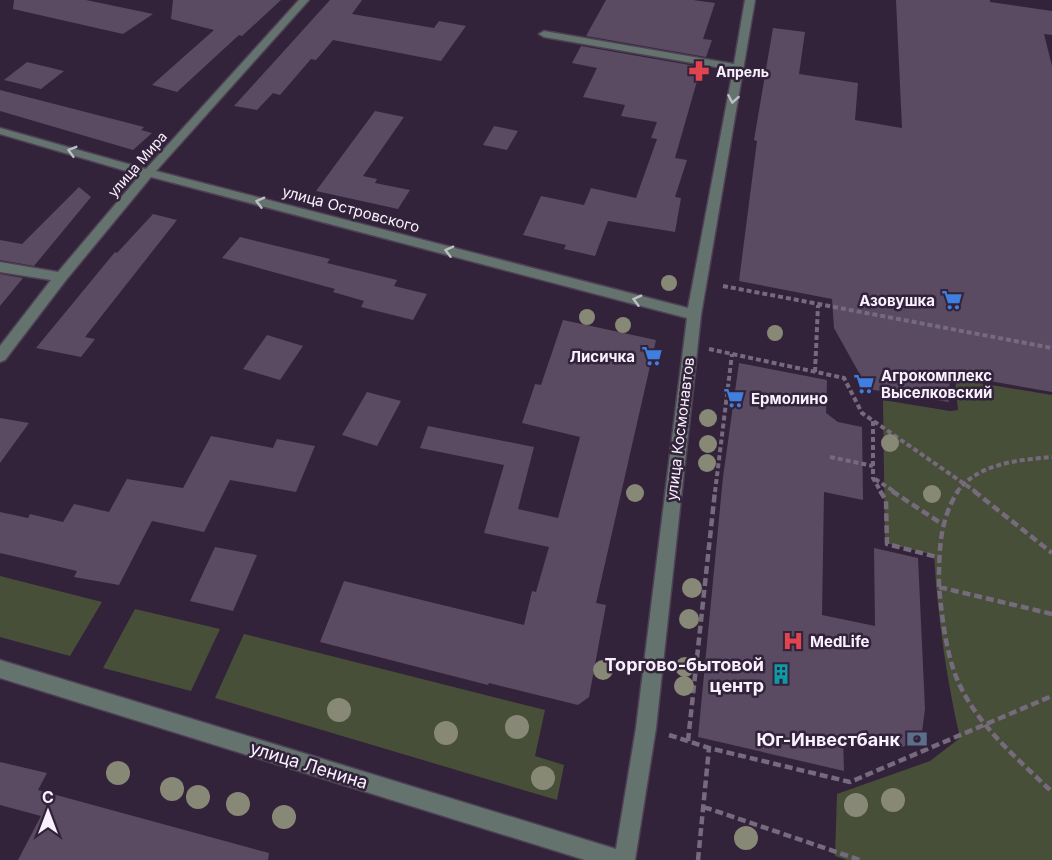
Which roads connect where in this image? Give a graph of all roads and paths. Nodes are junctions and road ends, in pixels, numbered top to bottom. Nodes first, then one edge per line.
1 (304, 0) edge
2 (750, 0) edge
3 (544, 34) dead end
4 (738, 68) junction
5 (0, 131) edge
6 (148, 173) junction
7 (0, 267) edge
8 (61, 278) junction
9 (723, 286) dead end
10 (818, 304) junction
11 (694, 315) junction
12 (690, 345) junction
13 (1052, 348) edge
14 (732, 354) junction
15 (0, 356) edge
16 (815, 372) junction
17 (873, 421) junction
18 (830, 457) dead end
19 (1052, 457) edge
20 (873, 466) junction
21 (873, 478) junction
22 (963, 482) junction
23 (942, 524) junction
24 (1052, 553) edge
25 (937, 557) junction
26 (939, 587) junction
27 (1052, 614) edge
28 (0, 669) edge
29 (1052, 696) edge
30 (987, 725) junction
31 (646, 728) junction
32 (688, 741) junction
33 (709, 748) junction
34 (1052, 792) edge
35 (704, 807) junction
36 (619, 860) edge
37 (625, 860) edge
38 (698, 860) edge
39 (860, 860) edge

1 - 6 street, улица Мира
2 - 4 street, улица Космонавтов
3 - 4 street
4 -> 11 street, улица Космонавтов
6 -> 5 street, улица Островского
6 - 8 street, улица Мира
11 -> 6 street, улица Островского
7 - 8 street
8 - 15 street, улица Мира
9 - 10 path
10 - 13 path
10 - 16 path
11 - 12 street, улица Космонавтов
12 - 14 path
12 - 31 street, улица Космонавтов
14 - 16 path
14 - 32 path
16 - 17 path
17 - 20 path
17 - 22 path
18 - 20 path
19 - 22 path
20 - 21 path
21 - 23 path
21 - 25 path
22 - 23 path
22 - 24 path
23 - 25 path
25 - 26 path
26 - 27 path
26 - 30 path
28 - 36 street, улица Ленина
29 - 30 path
30 - 33 path
30 - 34 path
31 - 32 path
31 - 37 street, улица Космонавтов
32 - 33 path
33 - 35 path
35 - 38 path
35 - 39 path

